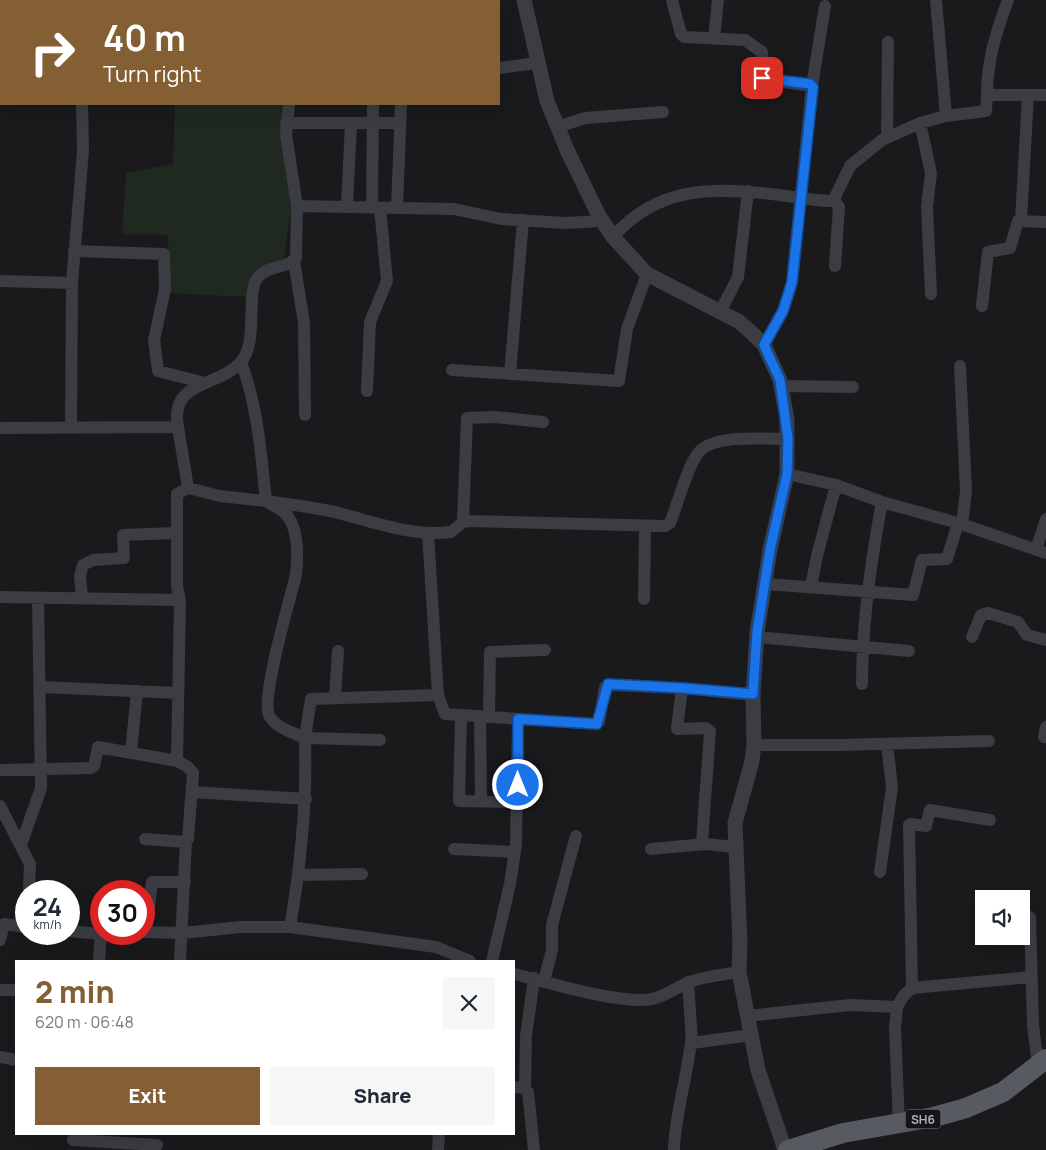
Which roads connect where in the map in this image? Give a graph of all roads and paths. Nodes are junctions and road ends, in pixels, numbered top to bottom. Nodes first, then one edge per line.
1 (524, 0) edge
2 (672, 0) edge
3 (718, 0) edge
4 (936, 0) edge
5 (1008, 0) edge
6 (825, 6) dead end
7 (714, 38) junction
8 (888, 42) dead end
9 (537, 63) junction
10 (500, 68) edge
11 (812, 86) junction
12 (1028, 95) junction
13 (1046, 95) edge
14 (987, 96) junction
15 (82, 105) edge
16 (289, 105) edge
17 (373, 105) edge
18 (401, 105) edge
19 (663, 112) dead end
20 (946, 116) junction
21 (286, 123) junction
22 (351, 123) junction
23 (374, 123) junction
24 (400, 123) junction
25 (920, 123) junction
26 (558, 127) junction
27 (887, 138) junction
28 (748, 191) junction
29 (801, 198) junction
30 (834, 200) junction
31 (297, 206) junction
32 (347, 207) junction
33 (376, 208) junction
34 (397, 208) junction
35 (523, 220) junction
36 (1021, 220) junction
37 (602, 221) junction
38 (1046, 222) edge
39 (613, 237) junction
40 (74, 251) junction
41 (294, 261) junction
42 (835, 266) dead end
43 (647, 274) junction
44 (0, 281) edge
45 (72, 283) junction
46 (931, 294) dead end
47 (982, 306) dead end
48 (720, 312) junction
49 (764, 345) junction
50 (241, 362) junction
51 (960, 366) dead end
52 (452, 370) dead end
53 (510, 374) junction
54 (204, 383) junction
55 (781, 386) junction
56 (853, 387) dead end
57 (367, 391) dead end
58 (305, 415) dead end
59 (543, 422) dead end
60 (178, 427) junction
61 (0, 428) edge
62 (71, 428) junction
63 (788, 439) junction
64 (787, 474) junction
65 (836, 485) junction
66 (188, 488) junction
67 (266, 501) junction
68 (882, 502) junction
69 (1046, 519) edge
70 (463, 522) junction
71 (960, 524) junction
72 (645, 527) junction
73 (428, 532) junction
74 (175, 533) junction
75 (1041, 552) edge
76 (766, 584) junction
77 (811, 588) junction
78 (869, 592) junction
79 (0, 597) edge
80 (38, 598) junction
81 (82, 598) junction
82 (644, 599) dead end
83 (180, 600) junction
84 (972, 637) dead end
85 (757, 638) junction
86 (1046, 640) edge
87 (864, 647) junction
88 (338, 650) dead end
89 (545, 650) dead end
90 (908, 651) dead end
91 (862, 684) dead end
92 (41, 687) junction
93 (682, 688) junction
94 (137, 691) junction
95 (178, 693) junction
96 (753, 694) junction
97 (438, 695) junction
98 (335, 697) junction
99 (461, 716) junction
100 (485, 717) junction
101 (518, 719) junction
102 (305, 738) junction
103 (380, 740) dead end
104 (989, 741) dead end
105 (887, 744) junction
106 (754, 745) junction
107 (131, 753) junction
108 (177, 761) junction
109 (42, 769) junction
110 (0, 770) edge
111 (192, 792) junction
112 (306, 798) junction
113 (480, 801) junction
114 (518, 802) junction
115 (0, 806) edge
116 (990, 820) dead end
117 (576, 836) dead end
118 (145, 840) dead end
119 (186, 841) junction
120 (705, 844) junction
121 (21, 845) junction
122 (735, 847) junction
123 (454, 849) dead end
124 (651, 849) dead end
125 (515, 852) junction
126 (880, 872) dead end
127 (362, 874) dead end
128 (299, 875) junction
129 (29, 880) edge
130 (155, 882) edge
131 (185, 882) junction
132 (1030, 918) dead end
133 (15, 924) edge
134 (290, 927) junction
135 (155, 933) edge
136 (183, 934) junction
137 (0, 940) edge
138 (100, 945) edge
139 (454, 959) edge
140 (99, 960) edge
141 (180, 960) edge
142 (492, 960) edge
143 (739, 972) junction
144 (515, 974) edge
145 (1031, 977) junction
146 (539, 980) junction
147 (688, 982) junction
148 (912, 988) junction
149 (0, 990) edge
150 (15, 990) edge
151 (897, 1007) junction
152 (747, 1016) junction
153 (751, 1035) junction
154 (691, 1042) junction
155 (0, 1057) edge
156 (15, 1060) edge
157 (1042, 1062) edge
158 (520, 1088) edge
159 (899, 1124) junction
160 (439, 1135) edge
161 (73, 1140) dead end
162 (158, 1143) edge
163 (438, 1150) edge
164 (534, 1150) edge
165 (674, 1150) edge
166 (786, 1150) edge

1 - 9 street
2 - 7 street
3 - 7 street
4 - 20 street
5 - 14 street
6 - 11 street
7 - 11 street
8 - 27 street
9 - 10 street
9 - 26 street
11 - 29 street
12 - 13 street
12 - 14 street
12 - 36 street
14 - 20 street
15 - 40 street
16 - 21 street
17 - 23 street
18 - 24 street
19 - 26 street
20 - 25 street
21 - 22 street
21 - 31 street
22 - 23 street
22 - 32 street
23 - 24 street
23 - 33 street
24 - 34 street
25 - 27 street
25 - 46 street
26 - 37 street
27 - 30 street
28 - 29 street
28 - 39 street
28 - 48 street
29 - 30 street
29 - 49 street
30 - 42 street
31 - 32 street
31 - 41 street
32 - 33 street
33 - 34 street
33 - 57 street
34 - 35 street
35 - 37 street
35 - 53 street
36 - 38 street
36 - 47 street
37 - 39 street
39 - 43 street
40 - 45 street
40 - 54 street
41 - 50 street
41 - 58 street
43 - 48 street
43 - 53 street
44 - 45 street
45 - 62 street
48 - 49 street
49 - 55 street
50 - 54 street
50 - 67 street
51 - 71 street
52 - 53 street
54 - 60 street
55 - 56 street
55 - 63 street
59 - 70 street
60 - 62 street
60 - 66 street
61 - 62 street
63 - 64 street
63 - 72 street
64 - 65 street
64 - 76 street
65 - 68 street
65 - 77 street
66 - 67 street
66 - 74 street
67 - 73 street
67 - 102 street
68 - 71 street
68 - 78 street
69 - 75 street
70 - 72 street
70 - 73 street
71 - 75 street
71 - 78 street
72 - 82 street
73 - 97 street
74 - 81 street
74 - 83 street
76 - 77 street
76 - 85 street
77 - 78 street
78 - 87 street
79 - 80 street
80 - 81 street
80 - 92 street
81 - 83 street
83 - 95 street
84 - 86 street
85 - 87 street
85 - 96 street
87 - 90 street
87 - 91 street
88 - 98 street
89 - 100 street
92 - 94 street
92 - 109 street
93 - 96 street
93 - 101 street
93 - 120 street
94 - 95 street
94 - 107 street
95 - 108 street
96 - 106 street
97 - 98 street
97 - 99 street
98 - 102 street
99 - 100 street
99 - 113 street
100 - 101 street
100 - 113 street
101 - 114 street
102 - 103 street
102 - 112 street
104 - 105 street
105 - 106 street
105 - 126 street
106 - 122 street
107 - 108 street
107 - 109 street
108 - 111 street
109 - 110 street
109 - 121 street
111 - 112 street
111 - 119 street
112 - 128 street
113 - 114 street
114 - 125 street
115 - 121 street
116 - 148 street
117 - 146 street
118 - 119 street
119 - 131 street
120 - 122 street
120 - 124 street
121 - 129 street
122 - 143 street
123 - 125 street
125 - 142 street
127 - 128 street
128 - 134 street
130 - 131 street
131 - 136 street
132 - 145 street
133 - 137 street
134 - 136 street
134 - 139 street
135 - 136 street
136 - 141 street
138 - 140 street
143 - 147 street
143 - 152 street
144 - 146 street
145 - 148 street
145 - 157 street
146 - 147 street
146 - 158 street
147 - 154 street
148 - 151 street
149 - 150 street
151 - 152 street
151 - 159 street
152 - 153 street
153 - 154 street
153 - 166 street
154 - 165 street
155 - 156 street
157 - 159 main road, SH6
158 - 164 street
159 - 166 main road, SH6
160 - 163 street
161 - 162 street

